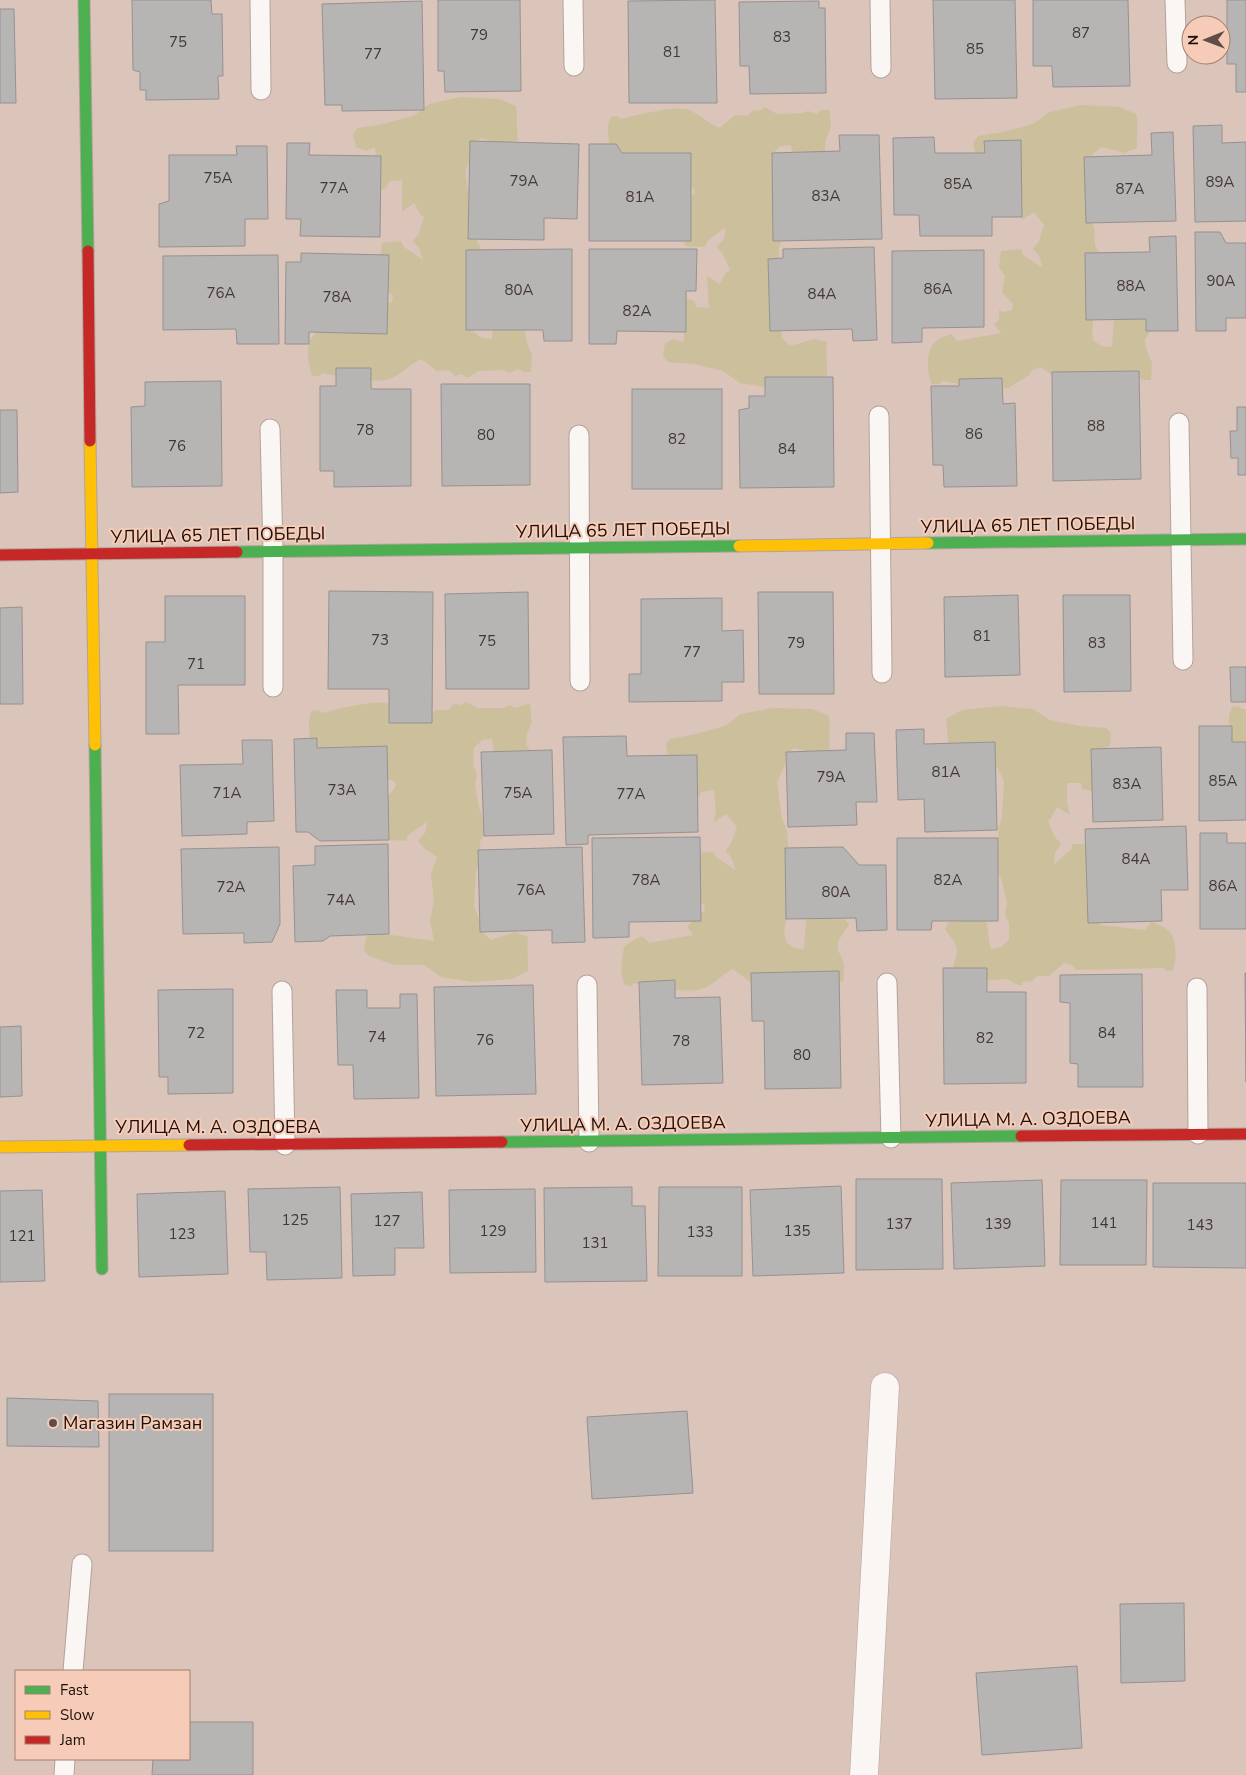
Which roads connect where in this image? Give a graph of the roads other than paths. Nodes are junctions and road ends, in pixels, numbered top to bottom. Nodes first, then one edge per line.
1 (84, 0) edge
2 (260, 0) edge
3 (572, 0) edge
4 (880, 0) edge
5 (1175, 0) edge
6 (1177, 63) dead end
7 (574, 66) dead end
8 (881, 68) dead end
9 (261, 90) dead end
10 (879, 416) dead end
11 (1179, 423) dead end
12 (270, 429) dead end
13 (579, 435) dead end
14 (1246, 539) edge
15 (1181, 540) junction
16 (880, 544) junction
17 (579, 548) junction
18 (273, 552) junction
19 (92, 554) junction
20 (0, 555) edge
21 (1183, 660) dead end
22 (882, 673) dead end
23 (580, 681) dead end
24 (273, 687) dead end
25 (887, 983) dead end
26 (588, 985) dead end
27 (1197, 988) dead end
28 (282, 991) dead end
29 (1198, 1134) junction
30 (1246, 1134) edge
31 (890, 1138) junction
32 (589, 1142) junction
33 (100, 1145) junction
34 (285, 1145) junction
35 (0, 1147) edge
36 (102, 1269) dead end
37 (885, 1387) dead end
38 (82, 1564) dead end
39 (73, 1670) edge
40 (65, 1760) edge
41 (64, 1775) edge
42 (864, 1775) edge

1 - 19 street
2 - 9 lane
3 - 7 lane
4 - 8 lane
5 - 6 lane
10 - 16 lane
11 - 15 lane
12 - 18 lane
13 - 17 lane
14 - 15 street, УЛИЦА 65 ЛЕТ ПОБЕДЫ
15 - 16 street, УЛИЦА 65 ЛЕТ ПОБЕДЫ
15 - 21 lane
16 - 17 street, УЛИЦА 65 ЛЕТ ПОБЕДЫ
16 - 22 lane
17 - 18 street, УЛИЦА 65 ЛЕТ ПОБЕДЫ
17 - 23 lane
18 - 19 street, УЛИЦА 65 ЛЕТ ПОБЕДЫ
18 - 24 lane
19 - 20 street, УЛИЦА 65 ЛЕТ ПОБЕДЫ
19 - 33 street
25 - 31 lane
26 - 32 lane
27 - 29 lane
28 - 34 lane
29 - 30 street, УЛИЦА М. А. ОЗДОЕВА
29 - 31 street, УЛИЦА М. А. ОЗДОЕВА
31 - 32 street, УЛИЦА М. А. ОЗДОЕВА
32 - 34 street, УЛИЦА М. А. ОЗДОЕВА
33 - 34 street, УЛИЦА М. А. ОЗДОЕВА
33 - 35 street, УЛИЦА М. А. ОЗДОЕВА
33 - 36 street
37 - 42 street
38 - 39 lane
40 - 41 lane

